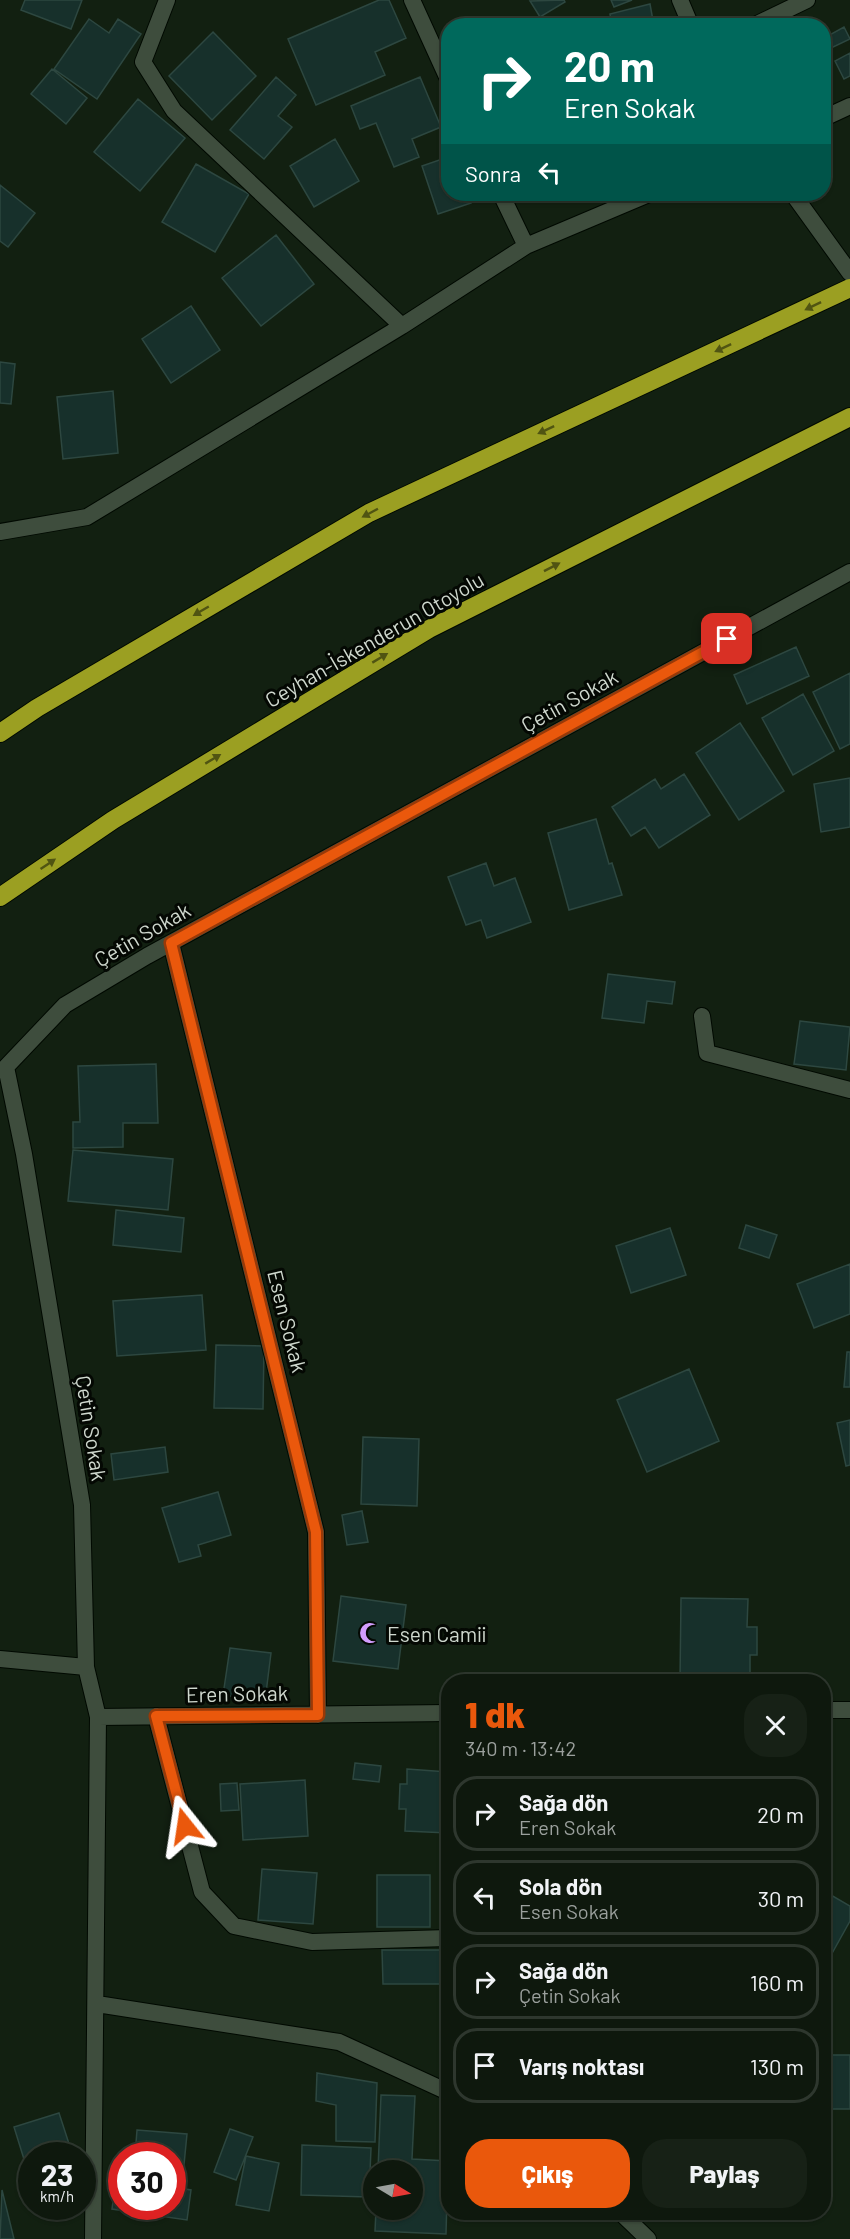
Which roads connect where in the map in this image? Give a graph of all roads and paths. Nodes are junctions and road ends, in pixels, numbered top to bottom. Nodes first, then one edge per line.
1 (167, 0) edge
2 (412, 0) edge
3 (680, 0) edge
4 (807, 0) edge
5 (688, 18) edge
6 (770, 18) edge
7 (441, 64) edge
8 (850, 106) edge
9 (831, 115) edge
10 (504, 201) edge
11 (633, 201) edge
12 (798, 201) edge
13 (525, 246) junction
14 (850, 273) edge
15 (850, 288) edge
16 (402, 326) junction
17 (842, 421) edge
18 (0, 532) edge
19 (850, 572) edge
20 (0, 733) edge
21 (0, 897) edge
22 (171, 943) junction
23 (702, 1016) dead end
24 (850, 1089) edge
25 (0, 1659) edge
26 (86, 1667) junction
27 (831, 1710) edge
28 (850, 1710) edge
29 (441, 1713) edge
30 (318, 1715) junction
31 (156, 1716) junction
32 (98, 1717) junction
33 (441, 1938) edge
34 (97, 2004) junction
35 (441, 2089) edge
36 (628, 2220) edge
37 (93, 2239) edge
38 (648, 2239) edge

1 - 16 street
2 - 7 street
3 - 5 street
4 - 6 street
8 - 9 street
10 - 13 street
11 - 13 street
12 - 14 street
13 - 16 street
15 -> 20 highway
16 - 18 street
21 -> 17 highway, Ceyhan-İskenderun Otoyolu
19 - 22 street, Çetin Sokak
22 - 26 street, Çetin Sokak
22 - 30 street, Esen Sokak
23 - 24 street
25 - 26 street
26 - 32 street
27 - 28 street
29 - 30 street, Eren Sokak
30 - 31 street, Eren Sokak
31 - 32 street, Eren Sokak
31 - 33 street
32 - 34 street
34 - 35 street
34 - 37 street
36 - 38 street

